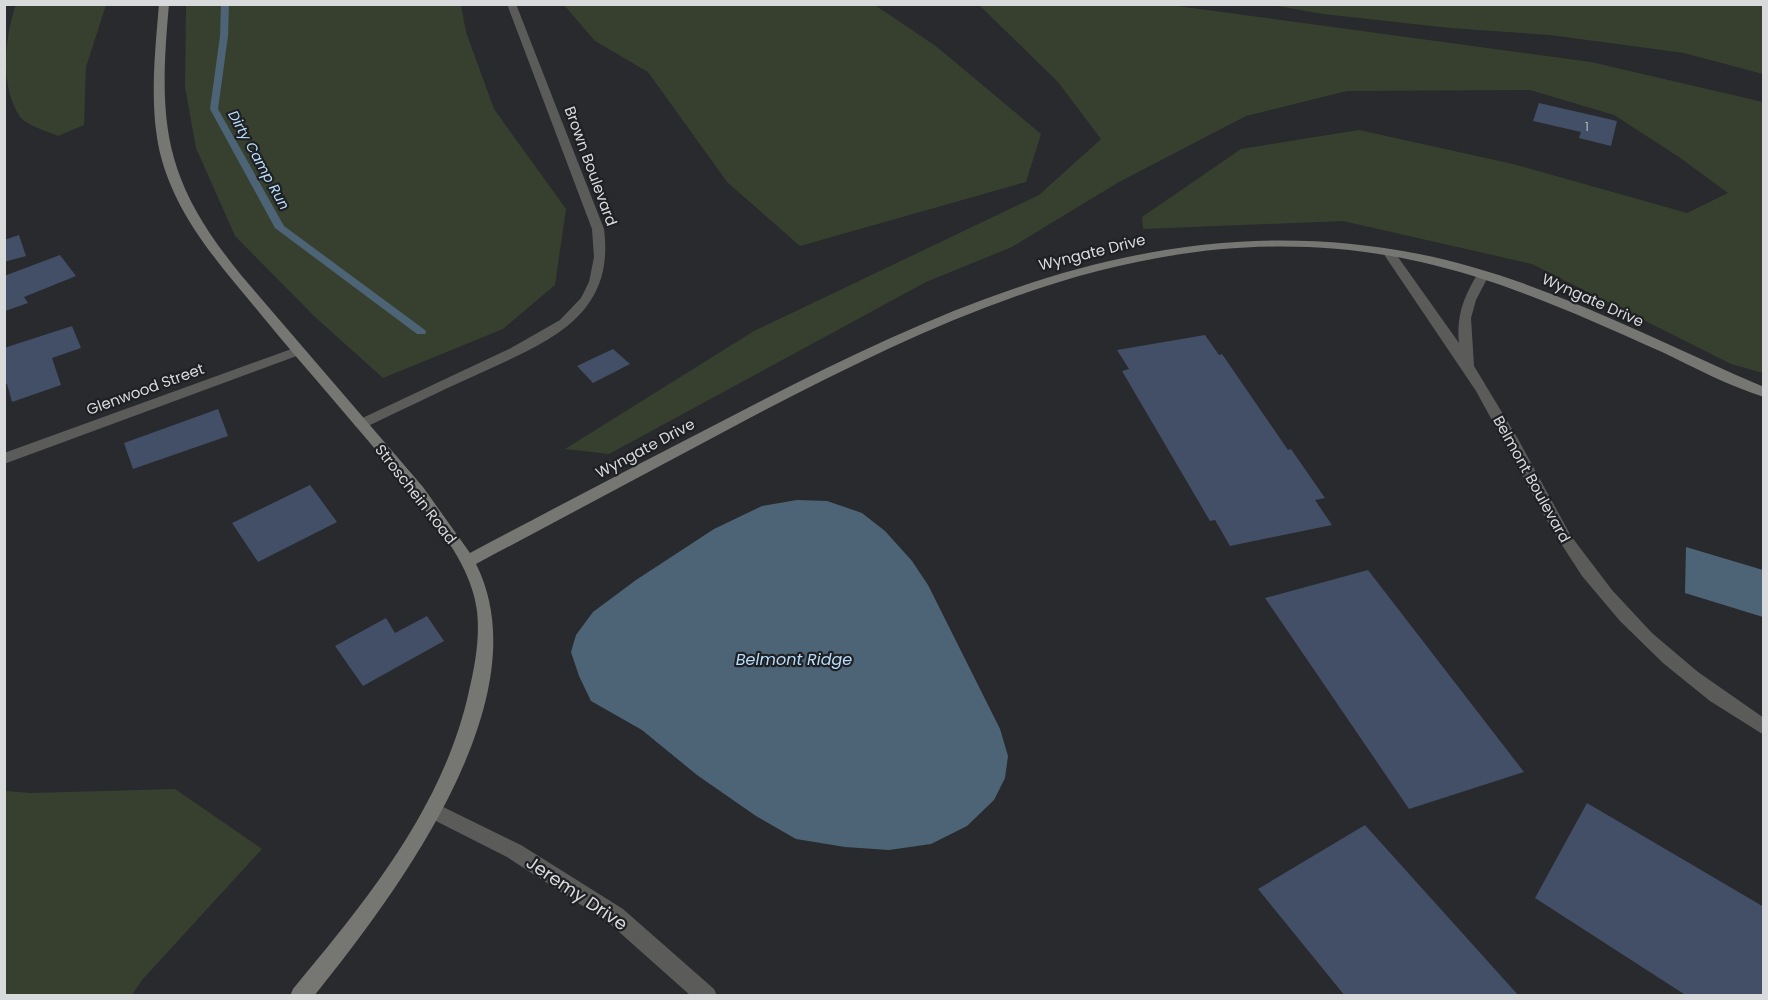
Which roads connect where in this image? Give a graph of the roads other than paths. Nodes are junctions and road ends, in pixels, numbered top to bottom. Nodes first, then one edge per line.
1 (164, 4) edge
2 (511, 4) edge
3 (1389, 253) junction
4 (1483, 274) junction
5 (297, 351) junction
6 (1468, 367) junction
7 (1764, 393) edge
8 (361, 424) junction
9 (4, 459) edge
10 (467, 562) junction
11 (1764, 728) edge
12 (433, 810) junction
13 (300, 996) edge
14 (707, 996) edge

1 - 5 street, Stroschein Road
2 - 8 street, Brown Boulevard
3 - 4 street, Wyngate Drive
3 - 6 street, Belmont Boulevard
3 - 10 street, Wyngate Drive
4 - 6 street, Belmont Boulevard
4 - 7 street, Wyngate Drive
5 - 8 street, Stroschein Road
5 - 9 street, Glenwood Street
6 - 11 street, Belmont Boulevard
8 - 10 street, Stroschein Road
10 - 12 street, Stroschein Road
12 - 13 street, Stroschein Road
12 - 14 street, Jeremy Drive

